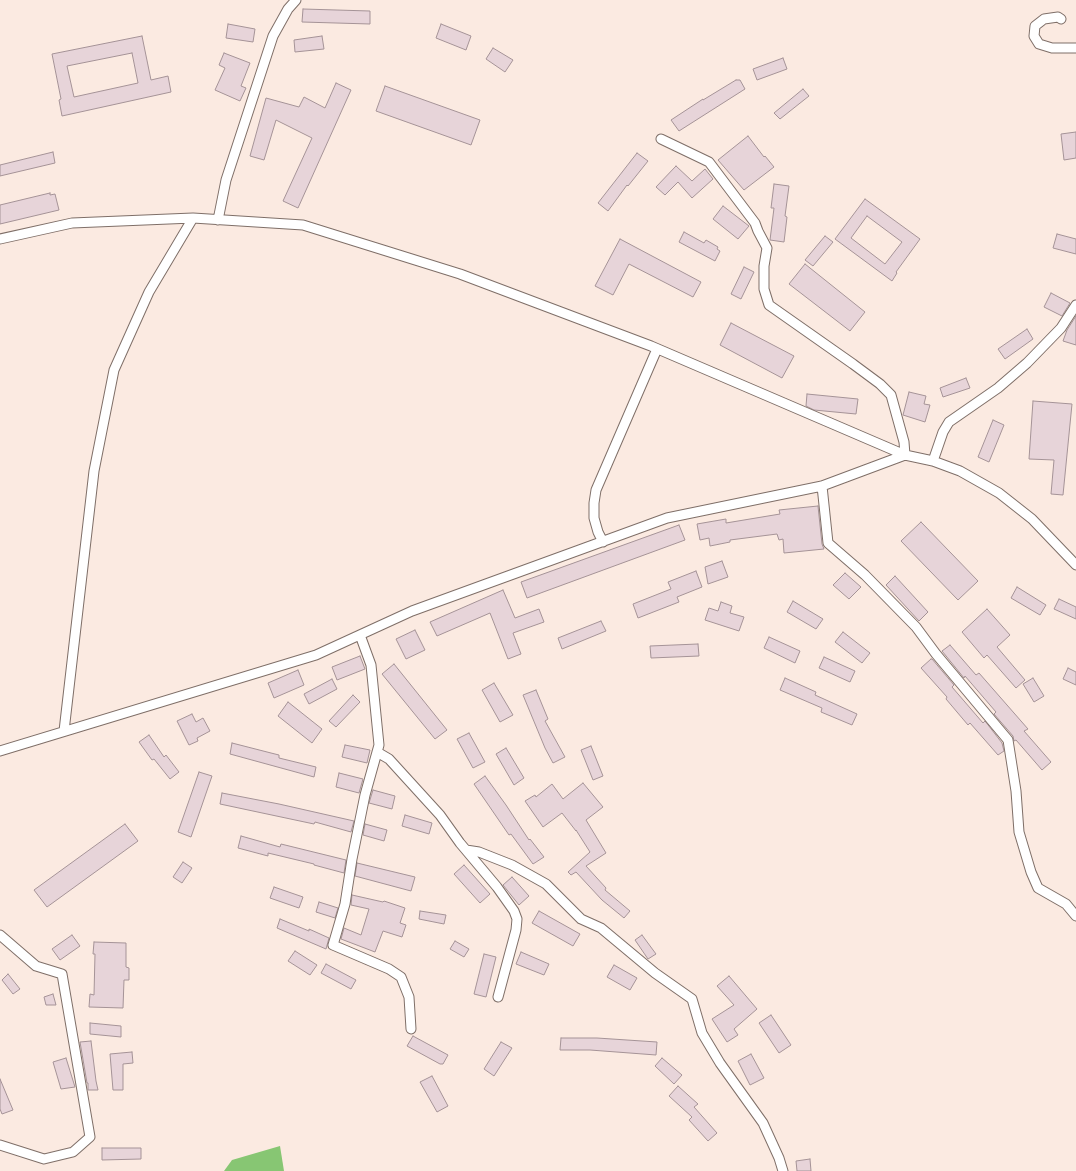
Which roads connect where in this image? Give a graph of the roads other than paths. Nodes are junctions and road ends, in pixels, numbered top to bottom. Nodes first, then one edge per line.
1 (296, 0) edge
2 (1061, 19) dead end
3 (1076, 48) edge
4 (661, 139) dead end
5 (193, 218) junction
6 (218, 220) junction
7 (0, 239) edge
8 (1076, 305) edge
9 (657, 349) junction
10 (905, 455) junction
11 (933, 461) junction
12 (822, 486) junction
13 (603, 542) junction
14 (1076, 566) edge
15 (360, 635) junction
16 (64, 731) junction
17 (0, 751) edge
18 (377, 752) junction
19 (466, 850) junction
20 (1076, 916) edge
21 (0, 934) edge
22 (498, 997) dead end
23 (411, 1029) dead end
24 (0, 1145) edge
25 (782, 1171) edge

1 - 6 street
2 - 3 street
4 - 10 street
5 - 6 street
5 - 7 street
5 - 16 street
6 - 9 street
8 - 11 street
9 - 10 street
9 - 13 street
10 - 11 street
10 - 12 street
11 - 14 street
12 - 13 street
12 - 20 street
13 - 15 street
15 - 16 street
15 - 18 street
16 - 17 street
18 - 19 street
18 - 23 street
19 - 22 street
19 - 25 street
21 - 24 street

